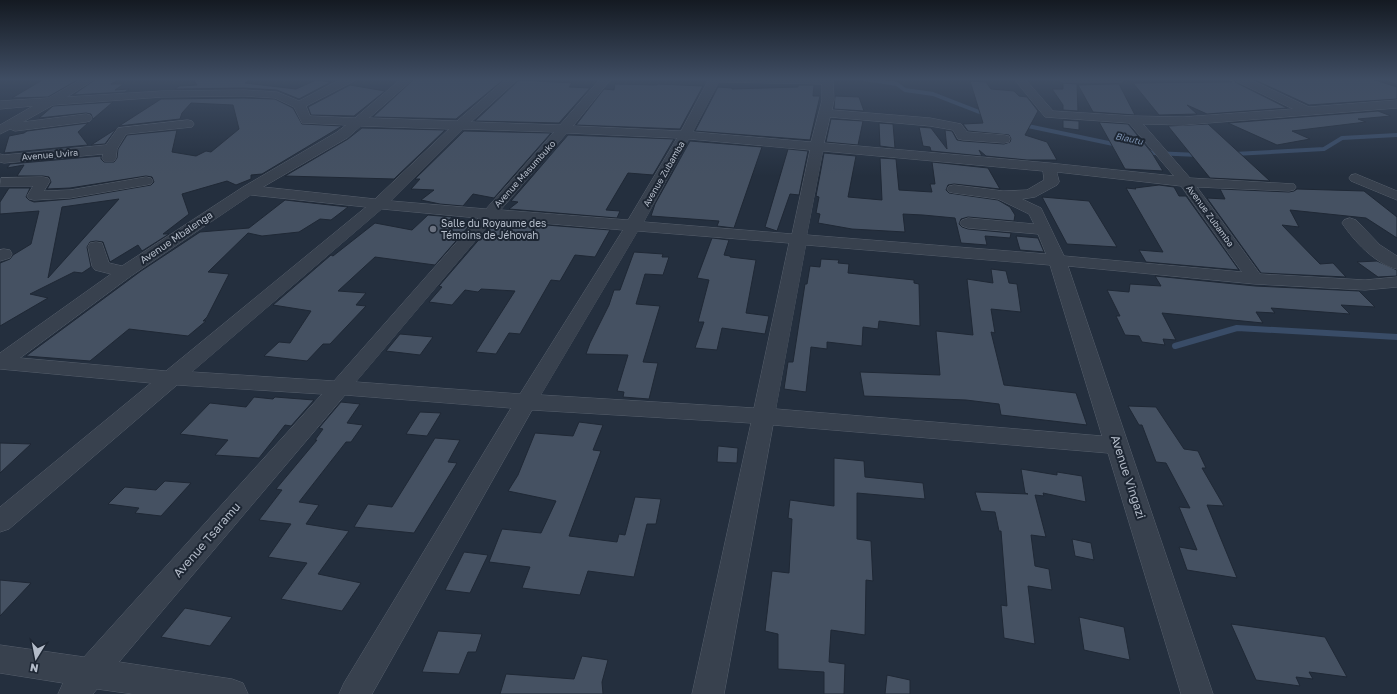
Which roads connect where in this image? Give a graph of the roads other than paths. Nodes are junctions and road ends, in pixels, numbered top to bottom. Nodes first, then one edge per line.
1 (35, 111) edge
2 (302, 111) edge
3 (371, 111) edge
4 (476, 111) edge
5 (579, 111) edge
6 (698, 111) edge
7 (1047, 111) edge
8 (1303, 111) edge
9 (825, 113) joint
10 (86, 118) dead end
11 (1133, 120) junction
12 (359, 122) junction
13 (188, 124) dead end
14 (460, 125) junction
15 (2, 129) edge
16 (565, 129) junction
17 (686, 135) junction
18 (1004, 139) dead end
19 (817, 146) junction
20 (2, 159) edge
21 (1049, 167) junction
22 (1356, 178) dead end
23 (146, 181) dead end
24 (1186, 182) junction
25 (1, 186) edge
26 (1290, 187) dead end
27 (954, 189) dead end
28 (248, 190) junction
29 (1001, 194) junction
30 (1397, 196) edge
31 (378, 204) junction
32 (490, 214) junction
33 (968, 223) dead end
34 (1350, 223) dead end
35 (635, 226) junction
36 (1045, 230) junction
37 (799, 240) junction
38 (96, 247) dead end
39 (1057, 260) junction
40 (1397, 264) edge
41 (125, 272) junction
42 (1255, 279) junction
43 (1397, 282) edge
44 (0, 363) edge
45 (171, 378) junction
46 (341, 388) junction
47 (526, 402) junction
48 (763, 416) junction
49 (1118, 446) junction
50 (0, 522) edge
51 (0, 659) edge
52 (82, 683) edge
53 (232, 694) edge
54 (355, 694) edge
55 (708, 694) edge
56 (1197, 694) edge

1 - 15 street
2 - 12 street
3 - 12 street, Avenue Mbalenga
4 - 14 street
5 - 16 street, Avenue Masumbuko
6 - 17 street, Avenue Zubamba
7 - 11 street
8 - 11 street
9 - 18 street
9 - 19 street
10 - 15 street
11 - 24 street, Avenue Zubamba
12 - 14 street
12 - 28 street, Avenue Mbalenga
13 - 20 street, Avenue Uvira
14 - 16 street
14 - 31 street
16 - 17 street
16 - 32 street, Avenue Masumbuko
17 - 19 street
17 - 35 street, Avenue Zubamba
19 - 21 street
19 - 37 street
20 - 25 street
21 - 24 street
21 - 29 street
22 - 30 street
23 - 25 street
24 - 26 street
24 - 42 street, Avenue Zubamba
27 - 29 street
28 - 31 street
28 - 41 street, Avenue Mbalenga
29 - 36 street, Avenue Vingazi
31 - 32 street
31 - 45 street
32 - 35 street
32 - 46 street, Avenue Masumbuko
33 - 36 street
34 - 40 street
35 - 37 street
35 - 47 street, Avenue Zubamba
36 - 39 street, Avenue Vingazi
37 - 39 street
37 - 48 street
38 - 41 street
39 - 42 street
39 - 49 street, Avenue Vingazi
41 - 44 street, Avenue Mbalenga
42 - 43 street
44 - 45 street
45 - 46 street
45 - 50 street
46 - 47 street
46 - 52 street, Avenue Tsaramu
47 - 48 street
47 - 54 street, Avenue Zubamba
48 - 49 street
48 - 55 street
49 - 56 street, Avenue Vingazi
51 - 52 street
52 - 53 street

